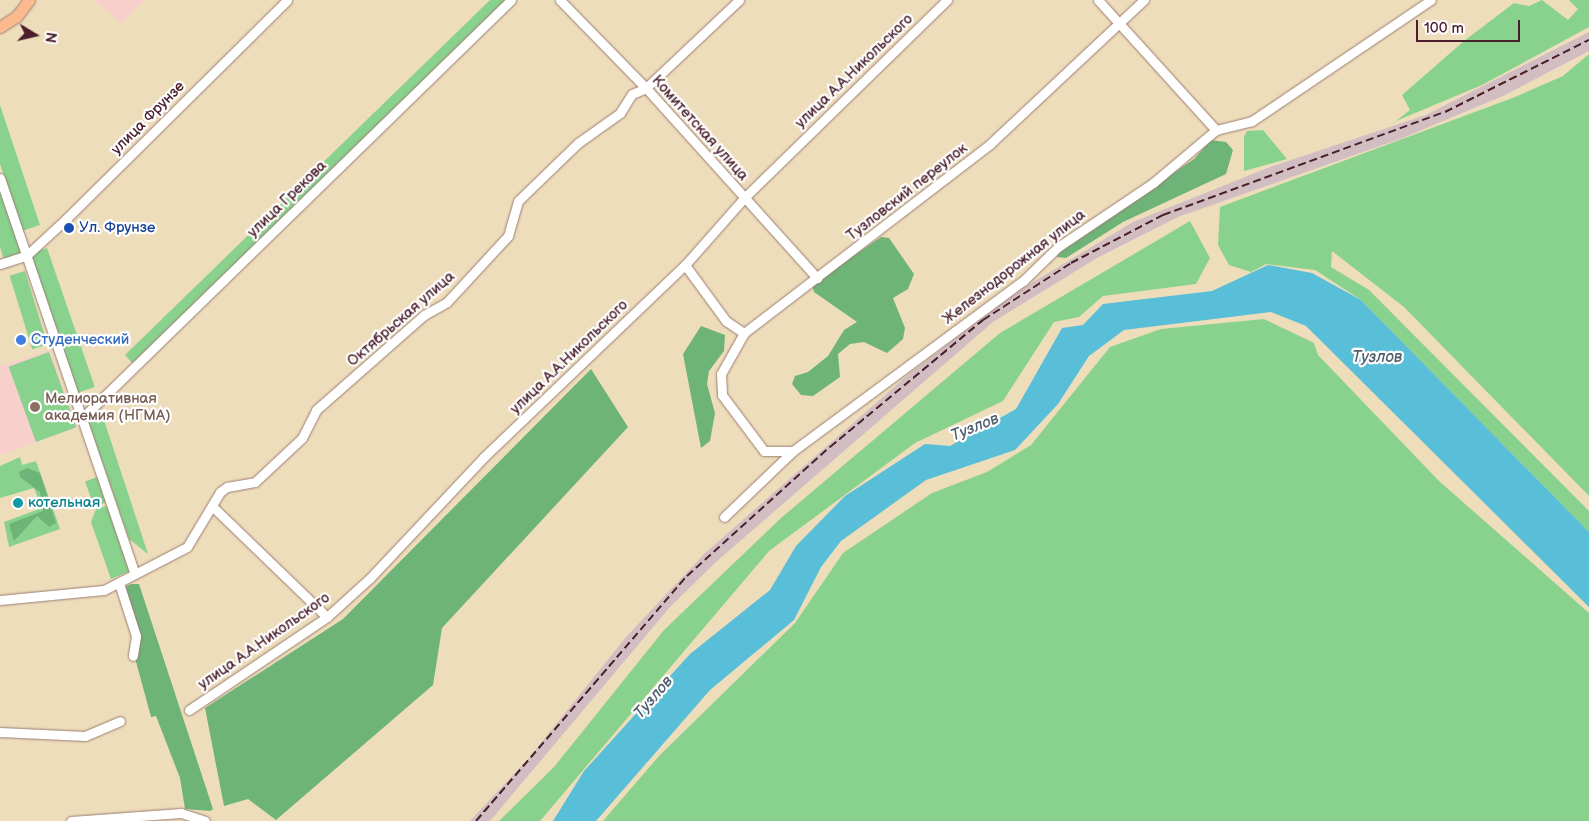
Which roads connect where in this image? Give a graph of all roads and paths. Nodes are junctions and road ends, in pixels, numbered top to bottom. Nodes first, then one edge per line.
1 (29, 0) edge
2 (287, 0) edge
3 (511, 0) edge
4 (560, 0) edge
5 (739, 0) edge
6 (947, 0) edge
7 (1098, 0) edge
8 (1144, 0) edge
9 (1431, 0) edge
10 (1120, 23) junction
11 (0, 27) edge
12 (646, 88) junction
13 (1216, 130) junction
14 (0, 178) edge
15 (744, 198) junction
16 (26, 255) junction
17 (0, 264) edge
18 (685, 266) junction
19 (817, 278) junction
20 (744, 333) junction
21 (82, 418) junction
22 (793, 450) junction
23 (213, 507) junction
24 (724, 517) dead end
25 (134, 572) junction
26 (119, 583) junction
27 (0, 600) edge
28 (327, 617) junction
29 (133, 656) dead end
30 (189, 710) dead end
31 (120, 721) dead end
32 (0, 732) edge
33 (203, 819) edge
34 (71, 821) edge

1 - 11 main road
2 - 16 street, улица Фрунзе
3 - 21 street, улица Грекова
4 - 12 street, Комитетская улица
5 - 12 street, Октябрьская улица
6 - 15 street, улица А.А.Никольского
7 - 10 street
8 - 10 street, Тузловский переулок
9 - 13 street, Железнодорожная улица
10 - 13 street
10 - 19 street, Тузловский переулок
12 - 15 street, Комитетская улица
12 - 23 street, Октябрьская улица
13 - 22 street, Железнодорожная улица
14 - 16 street
15 - 18 street, улица А.А.Никольского
15 - 19 street, Комитетская улица
16 - 17 street
16 - 21 street
18 - 20 street
18 - 28 street, улица А.А.Никольского
19 - 20 street, Тузловский переулок
20 - 22 street
21 - 25 street
22 - 24 street, Железнодорожная улица
23 - 25 street, Октябрьская улица
23 - 28 street
25 - 26 street, Октябрьская улица
26 - 27 street, Октябрьская улица
26 - 29 street
28 - 30 street, улица А.А.Никольского
31 - 32 street
33 - 34 street

